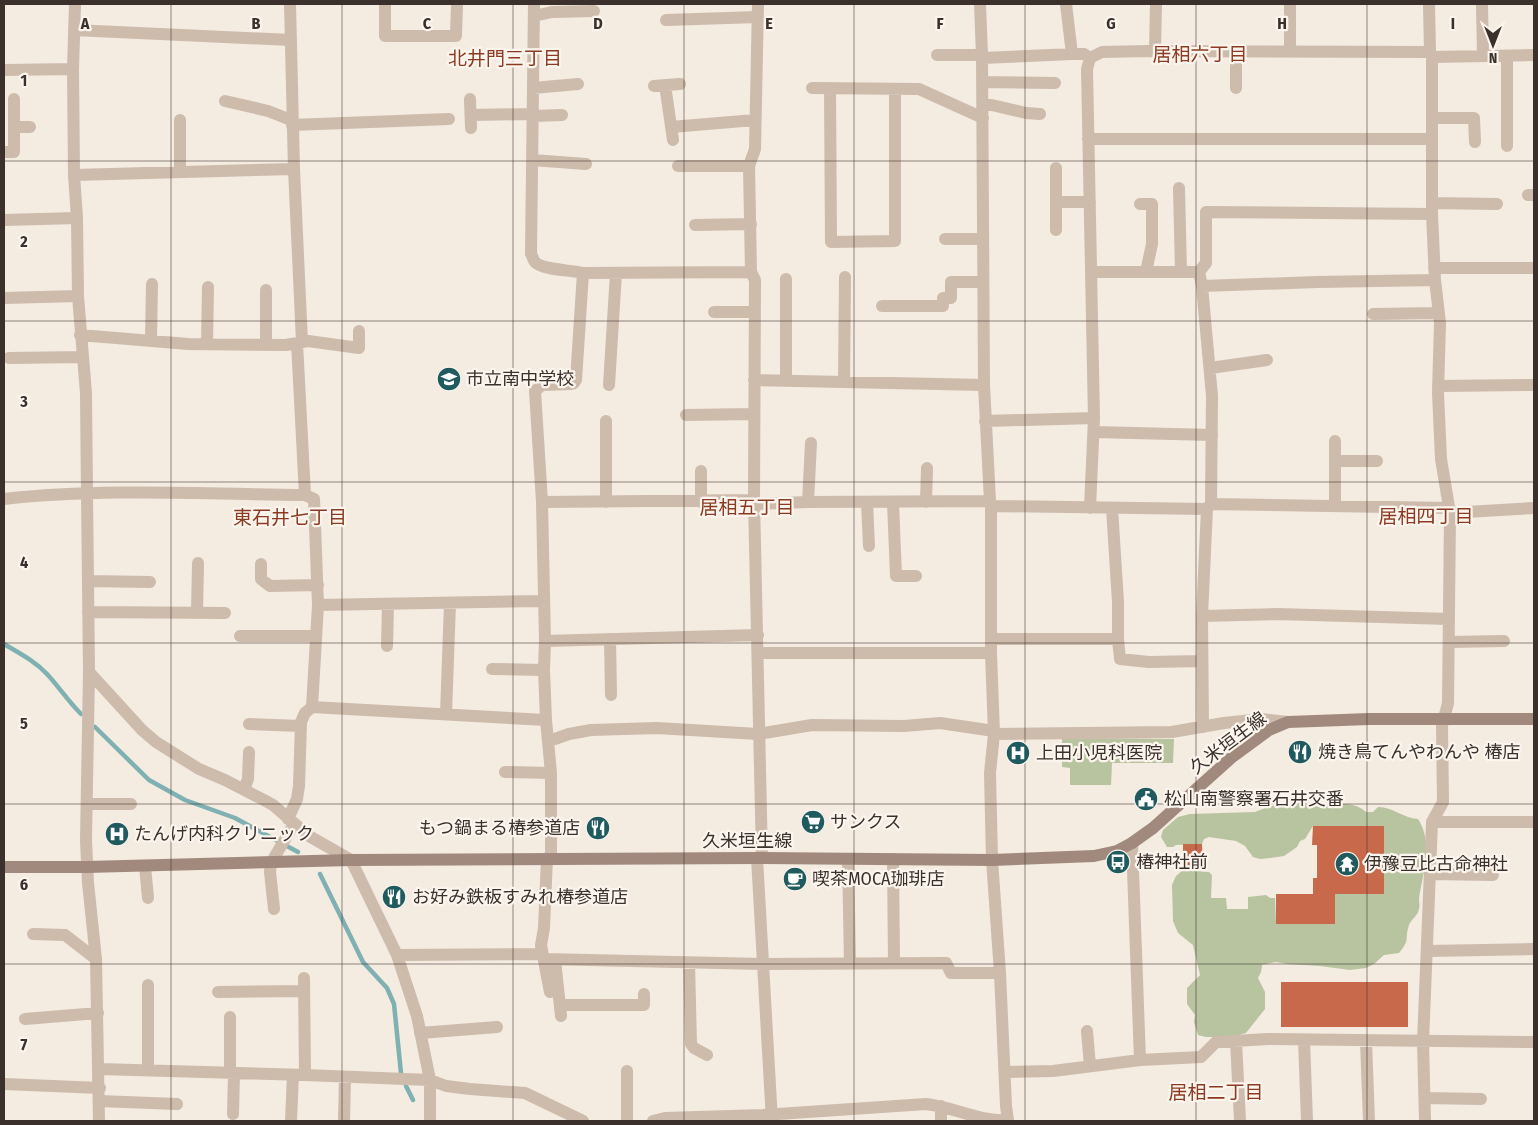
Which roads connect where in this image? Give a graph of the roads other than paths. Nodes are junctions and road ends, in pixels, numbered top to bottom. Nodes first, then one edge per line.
1 (75, 4) edge
2 (290, 4) edge
3 (385, 4) edge
4 (457, 4) edge
5 (758, 4) edge
6 (980, 4) edge
7 (1066, 4) edge
8 (1156, 4) edge
9 (1290, 4) edge
10 (1429, 4) edge
11 (1482, 4) edge
12 (534, 10) edge
13 (594, 11) dead end
14 (758, 17) junction
15 (666, 20) dead end
16 (74, 30) junction
17 (290, 40) junction
18 (1155, 51) junction
19 (1236, 51) junction
20 (1290, 51) junction
21 (1072, 54) junction
22 (1431, 54) junction
23 (936, 55) dead end
24 (1534, 55) edge
25 (982, 56) junction
26 (1483, 56) junction
27 (1507, 56) junction
28 (1090, 58) junction
29 (73, 69) junction
30 (4, 70) edge
31 (982, 82) junction
32 (1055, 83) dead end
33 (578, 84) dead end
34 (680, 84) dead end
35 (533, 88) junction
36 (812, 88) dead end
37 (830, 88) junction
38 (1236, 88) dead end
39 (895, 89) junction
40 (14, 99) dead end
41 (470, 99) dead end
42 (225, 101) dead end
43 (982, 103) junction
44 (238, 104) junction
45 (471, 114) junction
46 (1040, 114) dead end
47 (532, 115) junction
48 (562, 115) dead end
49 (235, 117) dead end
50 (983, 118) junction
51 (1432, 118) junction
52 (449, 119) dead end
53 (180, 120) dead end
54 (426, 120) junction
55 (756, 120) junction
56 (292, 122) junction
57 (14, 127) junction
58 (30, 127) dead end
59 (471, 128) dead end
60 (426, 133) dead end
61 (1088, 139) junction
62 (1432, 139) junction
63 (1474, 142) dead end
64 (1508, 146) dead end
65 (4, 152) edge
66 (532, 160) junction
67 (586, 164) dead end
68 (678, 166) dead end
69 (749, 166) junction
70 (1056, 168) dead end
71 (294, 169) junction
72 (180, 172) junction
73 (74, 175) junction
74 (1179, 188) dead end
75 (1056, 202) junction
76 (1090, 202) junction
77 (1140, 204) dead end
78 (1496, 204) dead end
79 (1432, 208) junction
80 (77, 218) junction
81 (4, 220) edge
82 (750, 224) junction
83 (695, 225) dead end
84 (1056, 230) dead end
85 (945, 239) dead end
86 (983, 239) junction
87 (1534, 268) edge
88 (752, 272) junction
89 (1091, 272) junction
90 (1146, 272) junction
91 (1181, 272) junction
92 (1199, 272) junction
93 (583, 273) junction
94 (616, 273) junction
95 (1435, 274) junction
96 (845, 277) dead end
97 (786, 279) dead end
98 (983, 282) junction
99 (152, 284) dead end
100 (1202, 286) junction
101 (208, 287) dead end
102 (266, 290) dead end
103 (78, 296) junction
104 (4, 298) edge
105 (882, 306) dead end
106 (714, 312) dead end
107 (755, 312) junction
108 (1438, 313) junction
109 (1373, 314) dead end
110 (359, 332) dead end
111 (80, 335) junction
112 (151, 341) junction
113 (299, 342) junction
114 (207, 344) junction
115 (266, 345) junction
116 (82, 357) junction
117 (9, 358) dead end
118 (1267, 360) dead end
119 (1210, 368) junction
120 (754, 380) junction
121 (786, 380) junction
122 (844, 382) junction
123 (609, 384) dead end
124 (984, 385) junction
125 (1534, 385) edge
126 (1438, 386) junction
127 (754, 414) junction
128 (686, 415) dead end
129 (1094, 418) junction
130 (606, 421) dead end
131 (985, 421) junction
132 (1094, 432) junction
133 (1212, 435) junction
134 (1335, 441) dead end
135 (811, 443) dead end
136 (1377, 460) dead end
137 (1335, 461) junction
138 (927, 468) dead end
139 (701, 471) dead end
140 (87, 493) junction
141 (305, 495) junction
142 (4, 499) edge
143 (542, 502) junction
144 (606, 502) junction
145 (700, 502) junction
146 (755, 502) junction
147 (808, 502) junction
148 (867, 502) junction
149 (893, 502) junction
150 (926, 502) junction
151 (990, 504) junction
152 (1335, 506) junction
153 (1209, 507) junction
154 (1090, 508) junction
155 (1112, 508) junction
156 (1534, 508) edge
157 (1449, 510) junction
158 (870, 546) dead end
159 (198, 563) dead end
160 (261, 564) dead end
161 (916, 576) dead end
162 (88, 582) junction
163 (150, 582) dead end
164 (318, 585) junction
165 (543, 601) junction
166 (450, 603) junction
167 (388, 604) junction
168 (318, 605) junction
169 (88, 612) junction
170 (197, 612) junction
171 (225, 612) dead end
172 (1202, 616) junction
173 (1449, 619) junction
174 (758, 635) junction
175 (240, 636) dead end
176 (316, 636) junction
177 (610, 639) junction
178 (992, 639) junction
179 (1118, 639) junction
180 (545, 641) junction
181 (1504, 641) dead end
182 (1449, 642) junction
183 (387, 646) dead end
184 (758, 653) junction
185 (991, 653) junction
186 (1202, 661) junction
187 (492, 669) dead end
188 (544, 670) junction
189 (89, 672) junction
190 (611, 695) dead end
191 (312, 707) junction
192 (446, 714) junction
193 (1445, 718) junction
194 (1534, 719) edge
195 (546, 720) junction
196 (1288, 722) junction
197 (249, 724) dead end
198 (301, 726) junction
199 (1203, 727) junction
200 (994, 732) junction
201 (758, 734) junction
202 (549, 741) junction
203 (249, 752) dead end
204 (505, 772) dead end
205 (550, 773) junction
206 (244, 790) junction
207 (87, 804) junction
208 (131, 804) dead end
209 (291, 822) junction
210 (1432, 822) junction
211 (1534, 822) edge
212 (1132, 843) junction
213 (549, 858) junction
214 (759, 858) junction
215 (848, 859) junction
216 (893, 859) junction
217 (351, 860) junction
218 (992, 860) junction
219 (271, 862) junction
220 (145, 866) junction
221 (4, 867) edge
222 (87, 867) junction
223 (1430, 874) junction
224 (1493, 875) dead end
225 (148, 898) dead end
226 (274, 910) dead end
227 (33, 934) dead end
228 (1534, 950) edge
229 (1427, 951) junction
230 (397, 955) junction
231 (547, 958) junction
232 (96, 959) junction
233 (689, 963) junction
234 (894, 963) junction
235 (763, 964) junction
236 (850, 964) junction
237 (1000, 973) junction
238 (148, 985) dead end
239 (218, 992) dead end
240 (550, 992) dead end
241 (644, 994) dead end
242 (98, 1013) junction
243 (230, 1017) dead end
244 (25, 1019) dead end
245 (497, 1027) dead end
246 (1088, 1031) dead end
247 (420, 1033) junction
248 (1304, 1040) junction
249 (1236, 1041) junction
250 (1366, 1041) junction
251 (1423, 1042) junction
252 (1534, 1042) edge
253 (707, 1055) dead end
254 (1140, 1060) junction
255 (1090, 1066) junction
256 (100, 1069) junction
257 (148, 1070) junction
258 (627, 1072) dead end
259 (1005, 1072) junction
260 (232, 1073) junction
261 (299, 1075) junction
262 (345, 1077) junction
263 (430, 1080) junction
264 (4, 1084) edge
265 (100, 1088) junction
266 (1425, 1098) junction
267 (1481, 1099) dead end
268 (100, 1101) junction
269 (177, 1104) dead end
270 (941, 1106) junction
271 (233, 1114) dead end
272 (561, 1116) edge
273 (772, 1118) edge
274 (99, 1121) edge
275 (291, 1121) edge
276 (344, 1121) edge
277 (430, 1121) edge
278 (583, 1121) edge
279 (627, 1121) edge
280 (655, 1121) edge
281 (941, 1121) edge
282 (1008, 1121) edge
283 (1240, 1121) edge
284 (1307, 1121) edge
285 (1370, 1121) edge
286 (1425, 1121) edge

1 - 16 street
2 - 17 street
3 - 4 street
5 - 14 street
6 - 25 street
7 - 21 street
8 - 18 street
9 - 20 street
10 - 22 street
11 - 26 street
12 - 13 street
12 - 35 street
14 - 15 street
14 - 55 street
16 - 17 street
16 - 29 street
17 - 56 street
18 - 19 street
18 - 28 street
19 - 20 street
19 - 38 street
20 - 22 street
21 - 25 street
21 - 28 street
22 - 26 street
22 - 51 street
23 - 25 street
24 - 27 street
25 - 31 street
26 - 27 street
27 - 64 street
28 - 61 street
29 - 30 street
29 - 73 street
31 - 32 street
31 - 43 street
33 - 35 street
34 - 55 street
35 - 47 street
36 - 37 street
37 - 39 street
37 - 39 street
39 - 50 street
40 - 57 street
41 - 45 street
42 - 44 street
43 - 46 street
43 - 50 street
44 - 49 street
44 - 56 street
45 - 47 street
45 - 59 street
47 - 48 street
47 - 66 street
50 - 86 street
51 - 62 street
51 - 63 street
52 - 54 street
53 - 72 street
54 - 56 street
54 - 60 street
55 - 69 street
56 - 71 street
57 - 58 street
57 - 65 street
61 - 62 street
61 - 76 street
62 - 79 street
66 - 67 street
66 - 93 street
68 - 69 street
69 - 82 street
70 - 75 street
71 - 72 street
71 - 113 street
72 - 73 street
73 - 80 street
74 - 91 street
75 - 76 street
75 - 84 street
76 - 89 street
77 - 90 street
78 - 79 street
79 - 92 street
79 - 95 street
80 - 81 street
80 - 103 street
82 - 83 street
82 - 88 street
85 - 86 street
86 - 98 street
87 - 95 street
88 - 94 street
88 - 107 street
89 - 90 street
89 - 129 street
90 - 91 street
91 - 92 street
92 - 100 street
93 - 94 street
93 - 143 street
94 - 123 street
95 - 100 street
95 - 108 street
96 - 122 street
97 - 121 street
98 - 105 street
98 - 124 street
99 - 112 street
100 - 119 street
101 - 114 street
102 - 115 street
103 - 104 street
103 - 111 street
106 - 107 street
107 - 120 street
108 - 109 street
108 - 126 street
110 - 113 street
111 - 112 street
111 - 116 street
112 - 114 street
113 - 115 street
113 - 141 street
114 - 115 street
116 - 117 street
116 - 140 street
118 - 119 street
119 - 133 street
120 - 121 street
120 - 127 street
121 - 122 street
122 - 124 street
124 - 131 street
125 - 126 street
126 - 157 street
127 - 128 street
127 - 146 street
129 - 131 street
129 - 132 street
130 - 144 street
131 - 151 street
132 - 133 street
132 - 154 street
133 - 153 street
134 - 137 street
135 - 147 street
136 - 137 street
137 - 152 street
138 - 150 street
139 - 145 street
140 - 141 street
140 - 142 street
140 - 162 street
141 - 164 street
143 - 144 street
143 - 165 street
144 - 145 street
145 - 146 street
146 - 147 street
146 - 174 street
147 - 148 street
148 - 149 street
148 - 158 street
149 - 150 street
149 - 161 street
150 - 151 street
151 - 154 street
151 - 178 street
152 - 153 street
152 - 157 street
153 - 155 street
153 - 172 street
154 - 155 street
155 - 179 street
156 - 157 street
157 - 173 street
159 - 170 street
160 - 164 street
162 - 163 street
162 - 169 street
164 - 168 street
165 - 166 street
165 - 180 street
166 - 167 street
166 - 192 street
167 - 168 street
167 - 183 street
168 - 176 street
169 - 170 street
169 - 189 street
170 - 171 street
172 - 173 street
172 - 186 street
173 - 182 street
174 - 177 street
174 - 184 street
175 - 176 street
176 - 191 street
177 - 180 street
177 - 190 street
178 - 179 street
178 - 185 street
179 - 186 street
180 - 188 street
181 - 182 street
182 - 193 street
184 - 185 street
184 - 201 street
185 - 200 street
186 - 199 street
187 - 188 street
188 - 195 street
189 - 206 street
189 - 207 street
191 - 192 street
191 - 198 street
192 - 195 street
193 - 194 main road, 久米垣生線
193 - 196 main road, 久米垣生線
193 - 210 street
195 - 202 street
196 - 199 street
196 - 212 main road, 久米垣生線
197 - 198 street
198 - 209 street
199 - 200 street
200 - 201 street
200 - 218 street
201 - 202 street
201 - 214 street
202 - 205 street
203 - 206 street
204 - 205 street
205 - 213 street
206 - 209 street
207 - 208 street
207 - 222 street
209 - 217 street
209 - 219 street
210 - 211 street
210 - 223 street
212 - 218 main road, 久米垣生線
212 - 254 street
213 - 214 main road, 久米垣生線
213 - 217 main road, 久米垣生線
213 - 231 street
214 - 215 main road, 久米垣生線
214 - 235 street
215 - 216 main road, 久米垣生線
215 - 236 street
216 - 218 main road, 久米垣生線
216 - 234 street
217 - 219 main road, 久米垣生線
217 - 230 street
218 - 237 street
219 - 220 main road, 久米垣生線
219 - 226 street
220 - 222 main road, 久米垣生線
220 - 225 street
221 - 222 main road, 久米垣生線
222 - 232 street
223 - 224 street
223 - 229 street
227 - 232 street
228 - 229 street
229 - 251 street
230 - 231 street
230 - 247 street
231 - 233 street
231 - 240 street
231 - 241 street
232 - 242 street
233 - 235 street
233 - 253 street
234 - 236 street
234 - 237 street
235 - 236 street
235 - 273 street
237 - 259 street
238 - 257 street
239 - 261 street
242 - 244 street
242 - 256 street
243 - 260 street
245 - 247 street
246 - 255 street
247 - 263 street
248 - 249 street
248 - 250 street
248 - 284 street
249 - 254 street
249 - 283 street
250 - 251 street
250 - 285 street
251 - 252 street
251 - 266 street
254 - 255 street
255 - 259 street
256 - 257 street
256 - 265 street
257 - 260 street
258 - 279 street
259 - 282 street
260 - 261 street
260 - 271 street
261 - 262 street
261 - 275 street
262 - 263 street
262 - 276 street
263 - 272 street
263 - 277 street
264 - 265 street
265 - 268 street
266 - 267 street
266 - 286 street
268 - 269 street
268 - 274 street
270 - 273 street
270 - 281 street
270 - 282 street
272 - 278 street
273 - 280 street

